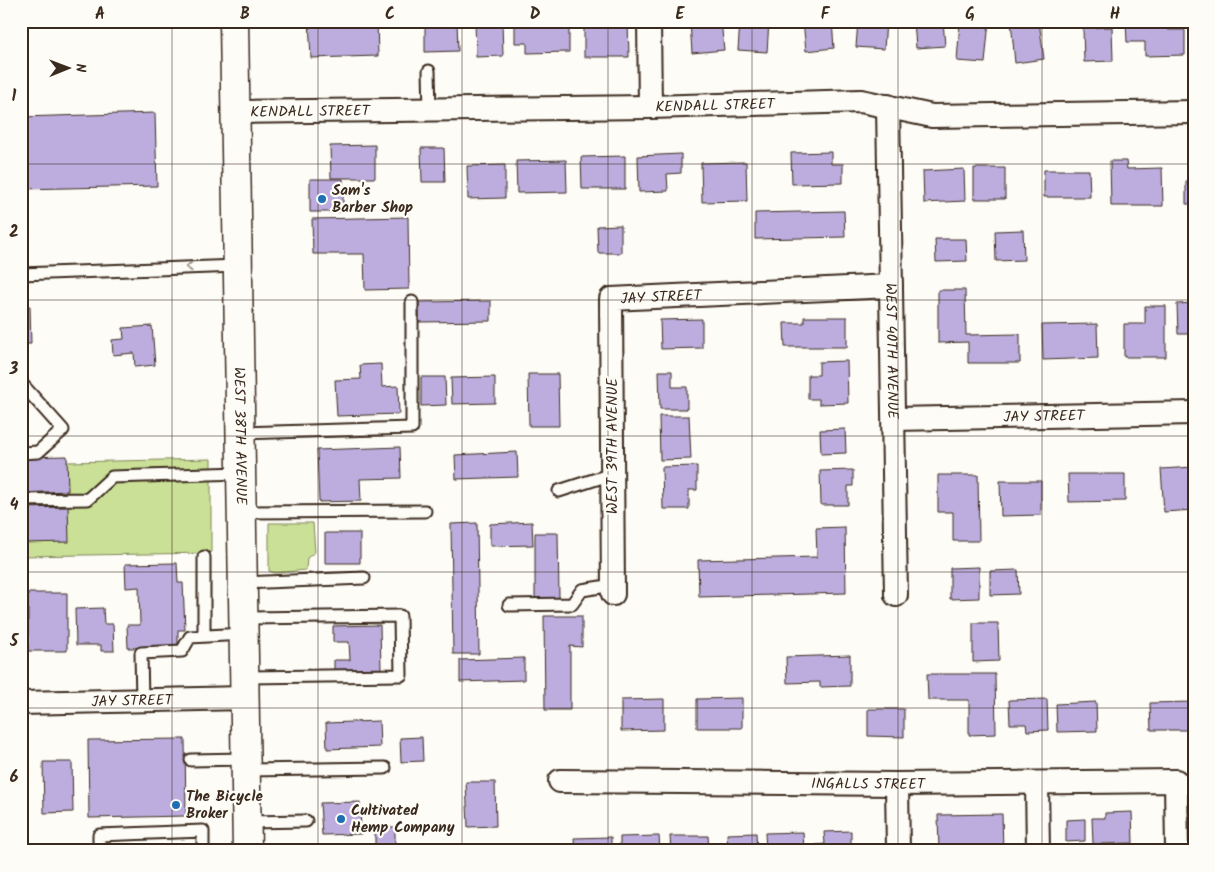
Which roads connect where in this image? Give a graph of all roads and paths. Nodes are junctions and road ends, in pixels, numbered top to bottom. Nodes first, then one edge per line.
1 (234, 21) edge
2 (650, 21) edge
3 (429, 71) dead end
4 (888, 106) junction
5 (650, 107) junction
6 (430, 110) junction
7 (235, 112) junction
8 (1194, 112) edge
9 (238, 266) junction
10 (21, 274) edge
11 (891, 286) junction
12 (611, 299) joint
13 (412, 302) dead end
14 (21, 384) edge
15 (27, 397) edge
16 (1194, 413) edge
17 (894, 419) junction
18 (240, 433) junction
19 (21, 453) edge
20 (241, 474) junction
21 (612, 474) junction
22 (559, 491) dead end
23 (21, 500) edge
24 (425, 511) dead end
25 (241, 512) junction
26 (204, 557) dead end
27 (364, 578) dead end
28 (243, 583) junction
29 (613, 589) joint
30 (896, 595) dead end
31 (509, 605) dead end
32 (243, 626) junction
33 (204, 636) junction
34 (244, 688) junction
35 (142, 701) junction
36 (21, 704) edge
37 (191, 760) dead end
38 (245, 765) junction
39 (385, 768) dead end
40 (1185, 779) edge
41 (560, 781) dead end
42 (1037, 783) junction
43 (896, 784) junction
44 (306, 821) dead end
45 (246, 822) junction
46 (99, 851) edge
47 (203, 851) edge
48 (247, 851) edge
49 (898, 851) edge
50 (1038, 851) edge
51 (1177, 851) edge

1 - 7 main road, WEST 38TH AVENUE
2 - 5 street
3 - 6 lane
4 - 5 street, KENDALL STREET
4 - 8 street, KENDALL STREET
4 - 11 street, WEST 40TH AVENUE
5 - 6 street, KENDALL STREET
6 - 7 street, KENDALL STREET
7 - 9 main road, WEST 38TH AVENUE
9 -> 10 lane
9 - 18 main road, WEST 38TH AVENUE
11 - 12 street, JAY STREET
11 - 17 street, WEST 40TH AVENUE
12 - 21 street, WEST 39TH AVENUE
13 - 18 lane
14 - 15 lane
15 - 19 lane
16 - 17 street, JAY STREET
17 - 30 street, WEST 40TH AVENUE
18 - 20 main road, WEST 38TH AVENUE
20 - 23 lane
20 - 25 main road, WEST 38TH AVENUE
21 - 22 lane
21 - 29 street, WEST 39TH AVENUE
24 - 25 lane
25 - 28 main road, WEST 38TH AVENUE
26 - 33 lane
27 - 28 lane
28 - 32 main road, WEST 38TH AVENUE
29 - 31 lane
32 - 33 lane
32 - 34 main road, WEST 38TH AVENUE
32 - 34 lane
33 - 35 lane
34 - 35 street, JAY STREET
34 - 38 main road, WEST 38TH AVENUE
35 - 36 street, JAY STREET
37 - 38 lane
38 - 39 lane
38 - 45 main road, WEST 38TH AVENUE
40 - 42 street, INGALLS STREET
40 - 51 street
41 - 43 street, INGALLS STREET
42 - 43 street, INGALLS STREET
42 - 50 street
43 - 49 street
44 - 45 lane
45 - 48 main road, WEST 38TH AVENUE
46 - 47 lane

